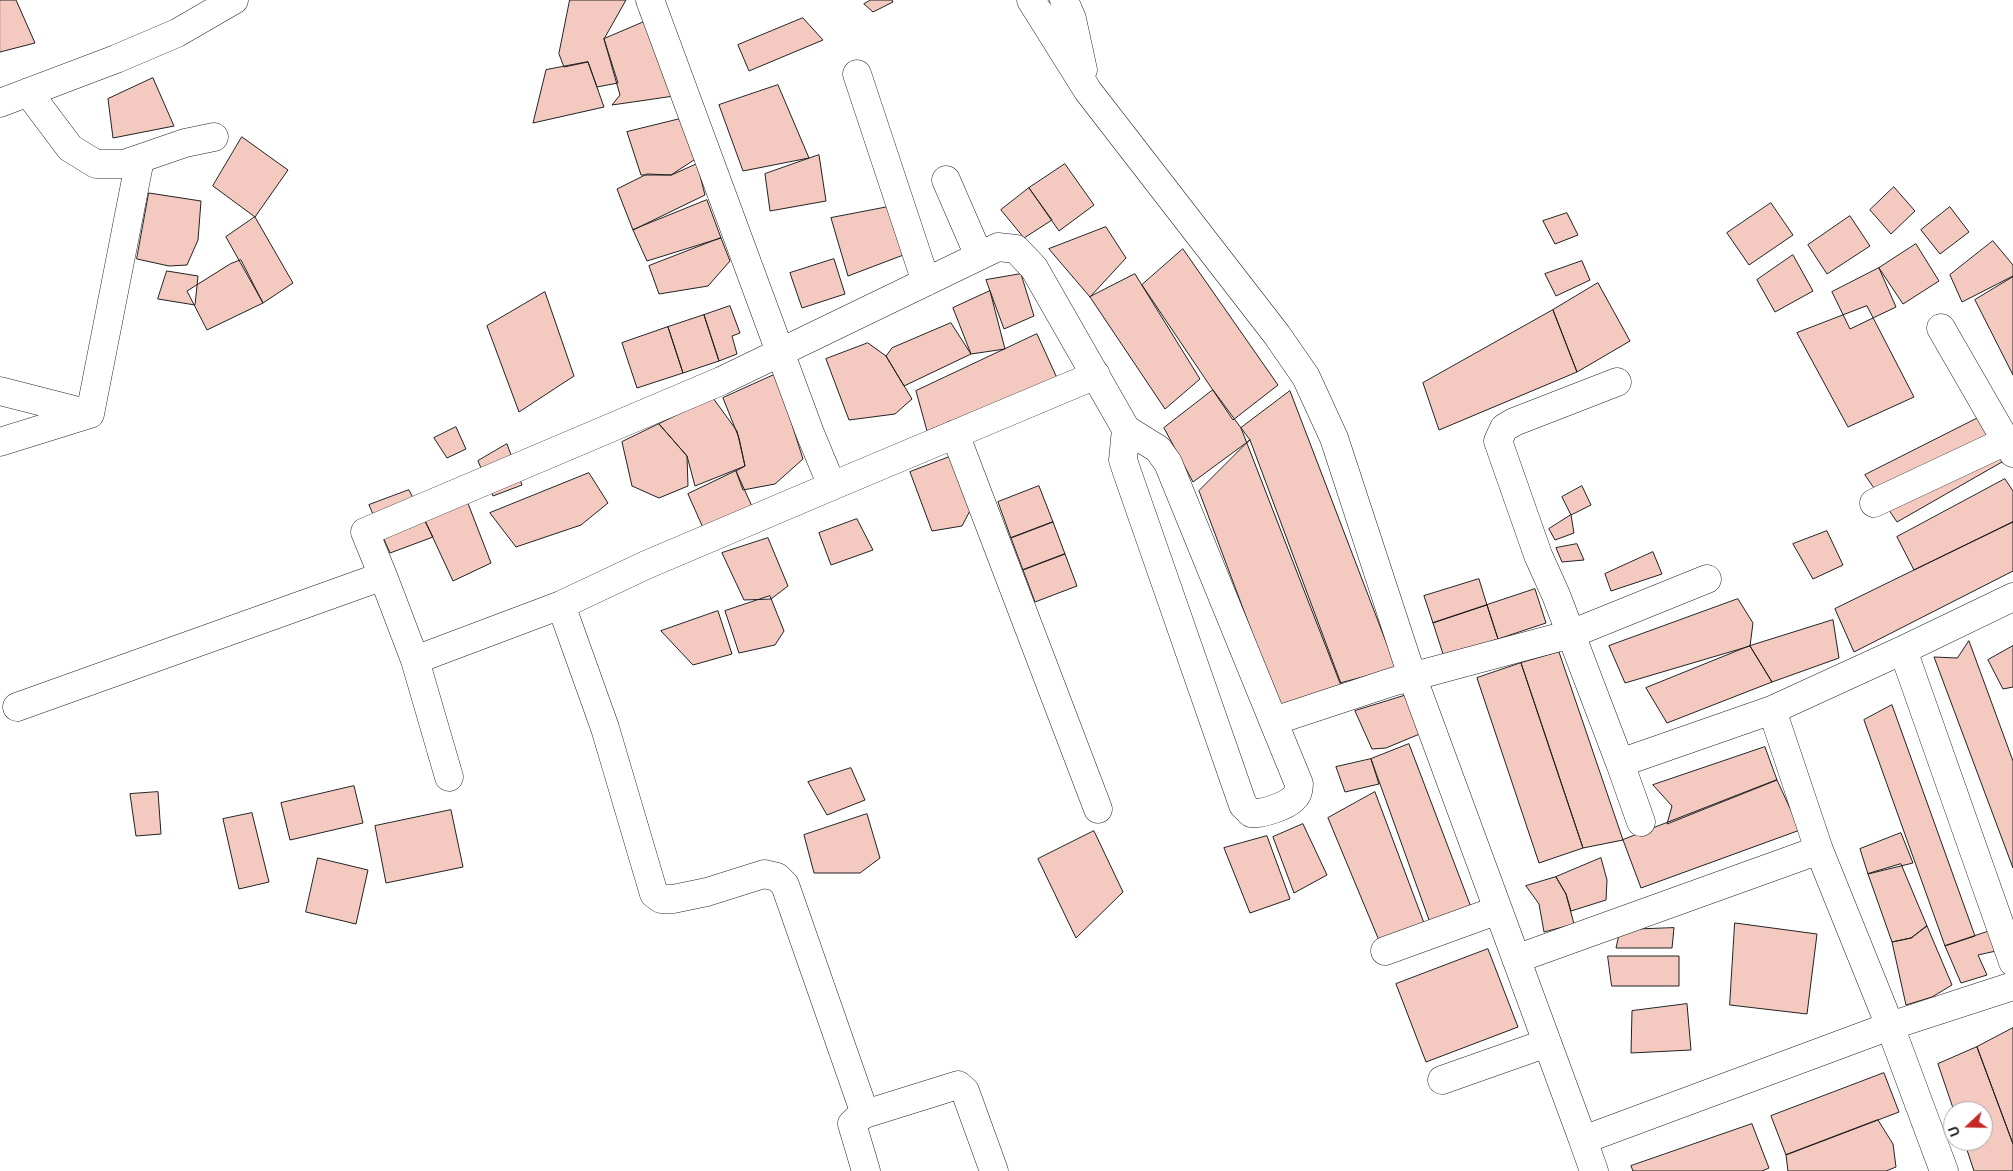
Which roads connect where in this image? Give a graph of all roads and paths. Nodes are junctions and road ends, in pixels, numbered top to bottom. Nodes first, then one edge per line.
1 (234, 0) edge
2 (650, 0) edge
3 (1031, 0) edge
4 (1064, 0) edge
5 (857, 74) dead end
6 (1088, 91) junction
7 (28, 92) junction
8 (0, 103) edge
9 (214, 138) dead end
10 (140, 159) junction
11 (946, 180) dead end
12 (979, 256) junction
13 (926, 282) junction
14 (1941, 328) dead end
15 (781, 351) junction
16 (1096, 375) junction
17 (1617, 382) dead end
18 (0, 391) edge
19 (90, 414) junction
20 (1126, 429) junction
21 (955, 434) junction
22 (0, 442) edge
23 (2010, 447) edge
24 (832, 486) junction
25 (1874, 503) dead end
26 (383, 576) junction
27 (1707, 579) dead end
28 (2013, 597) edge
29 (561, 604) junction
30 (1572, 634) junction
31 (1903, 650) junction
32 (415, 660) junction
33 (1412, 676) junction
34 (17, 707) dead end
35 (1772, 710) junction
36 (1274, 721) junction
37 (1620, 763) junction
38 (448, 777) dead end
39 (1098, 809) dead end
40 (1641, 822) dead end
41 (1819, 850) junction
42 (1498, 910) junction
43 (1385, 951) dead end
44 (1516, 960) junction
45 (2013, 962) edge
46 (2013, 986) edge
47 (1890, 1026) junction
48 (1547, 1043) junction
49 (1442, 1080) dead end
50 (866, 1114) junction
51 (1583, 1140) junction
52 (866, 1171) edge
53 (994, 1171) edge
54 (1594, 1171) edge
55 (1944, 1171) edge

1 - 7 street
2 - 15 street
3 - 6 street
4 - 6 street
5 - 13 street
6 - 33 street
7 - 8 street
7 - 10 street
9 - 10 street
10 - 19 street
11 - 12 street
12 - 13 street
12 - 16 street
13 - 15 street
14 - 23 street
15 - 24 street
15 - 26 street
16 - 20 street
16 - 21 street
17 - 30 street
18 - 19 street
19 - 22 street
20 - 36 street
20 - 36 street
21 - 24 street
21 - 39 street
23 - 25 street
24 - 29 street
26 - 32 street
26 - 34 street
27 - 30 street
28 - 31 street
29 - 32 street
29 - 50 street
30 - 33 street
30 - 37 street
31 - 35 street
31 - 45 street
32 - 38 street
33 - 36 street
33 - 42 street
35 - 37 street
35 - 41 street
37 - 40 street
41 - 44 street
41 - 47 street
42 - 43 street
42 - 44 street
44 - 48 street
46 - 47 street
47 - 51 street
47 - 55 street
48 - 49 street
48 - 51 street
50 - 52 street
50 - 53 street
51 - 54 street

